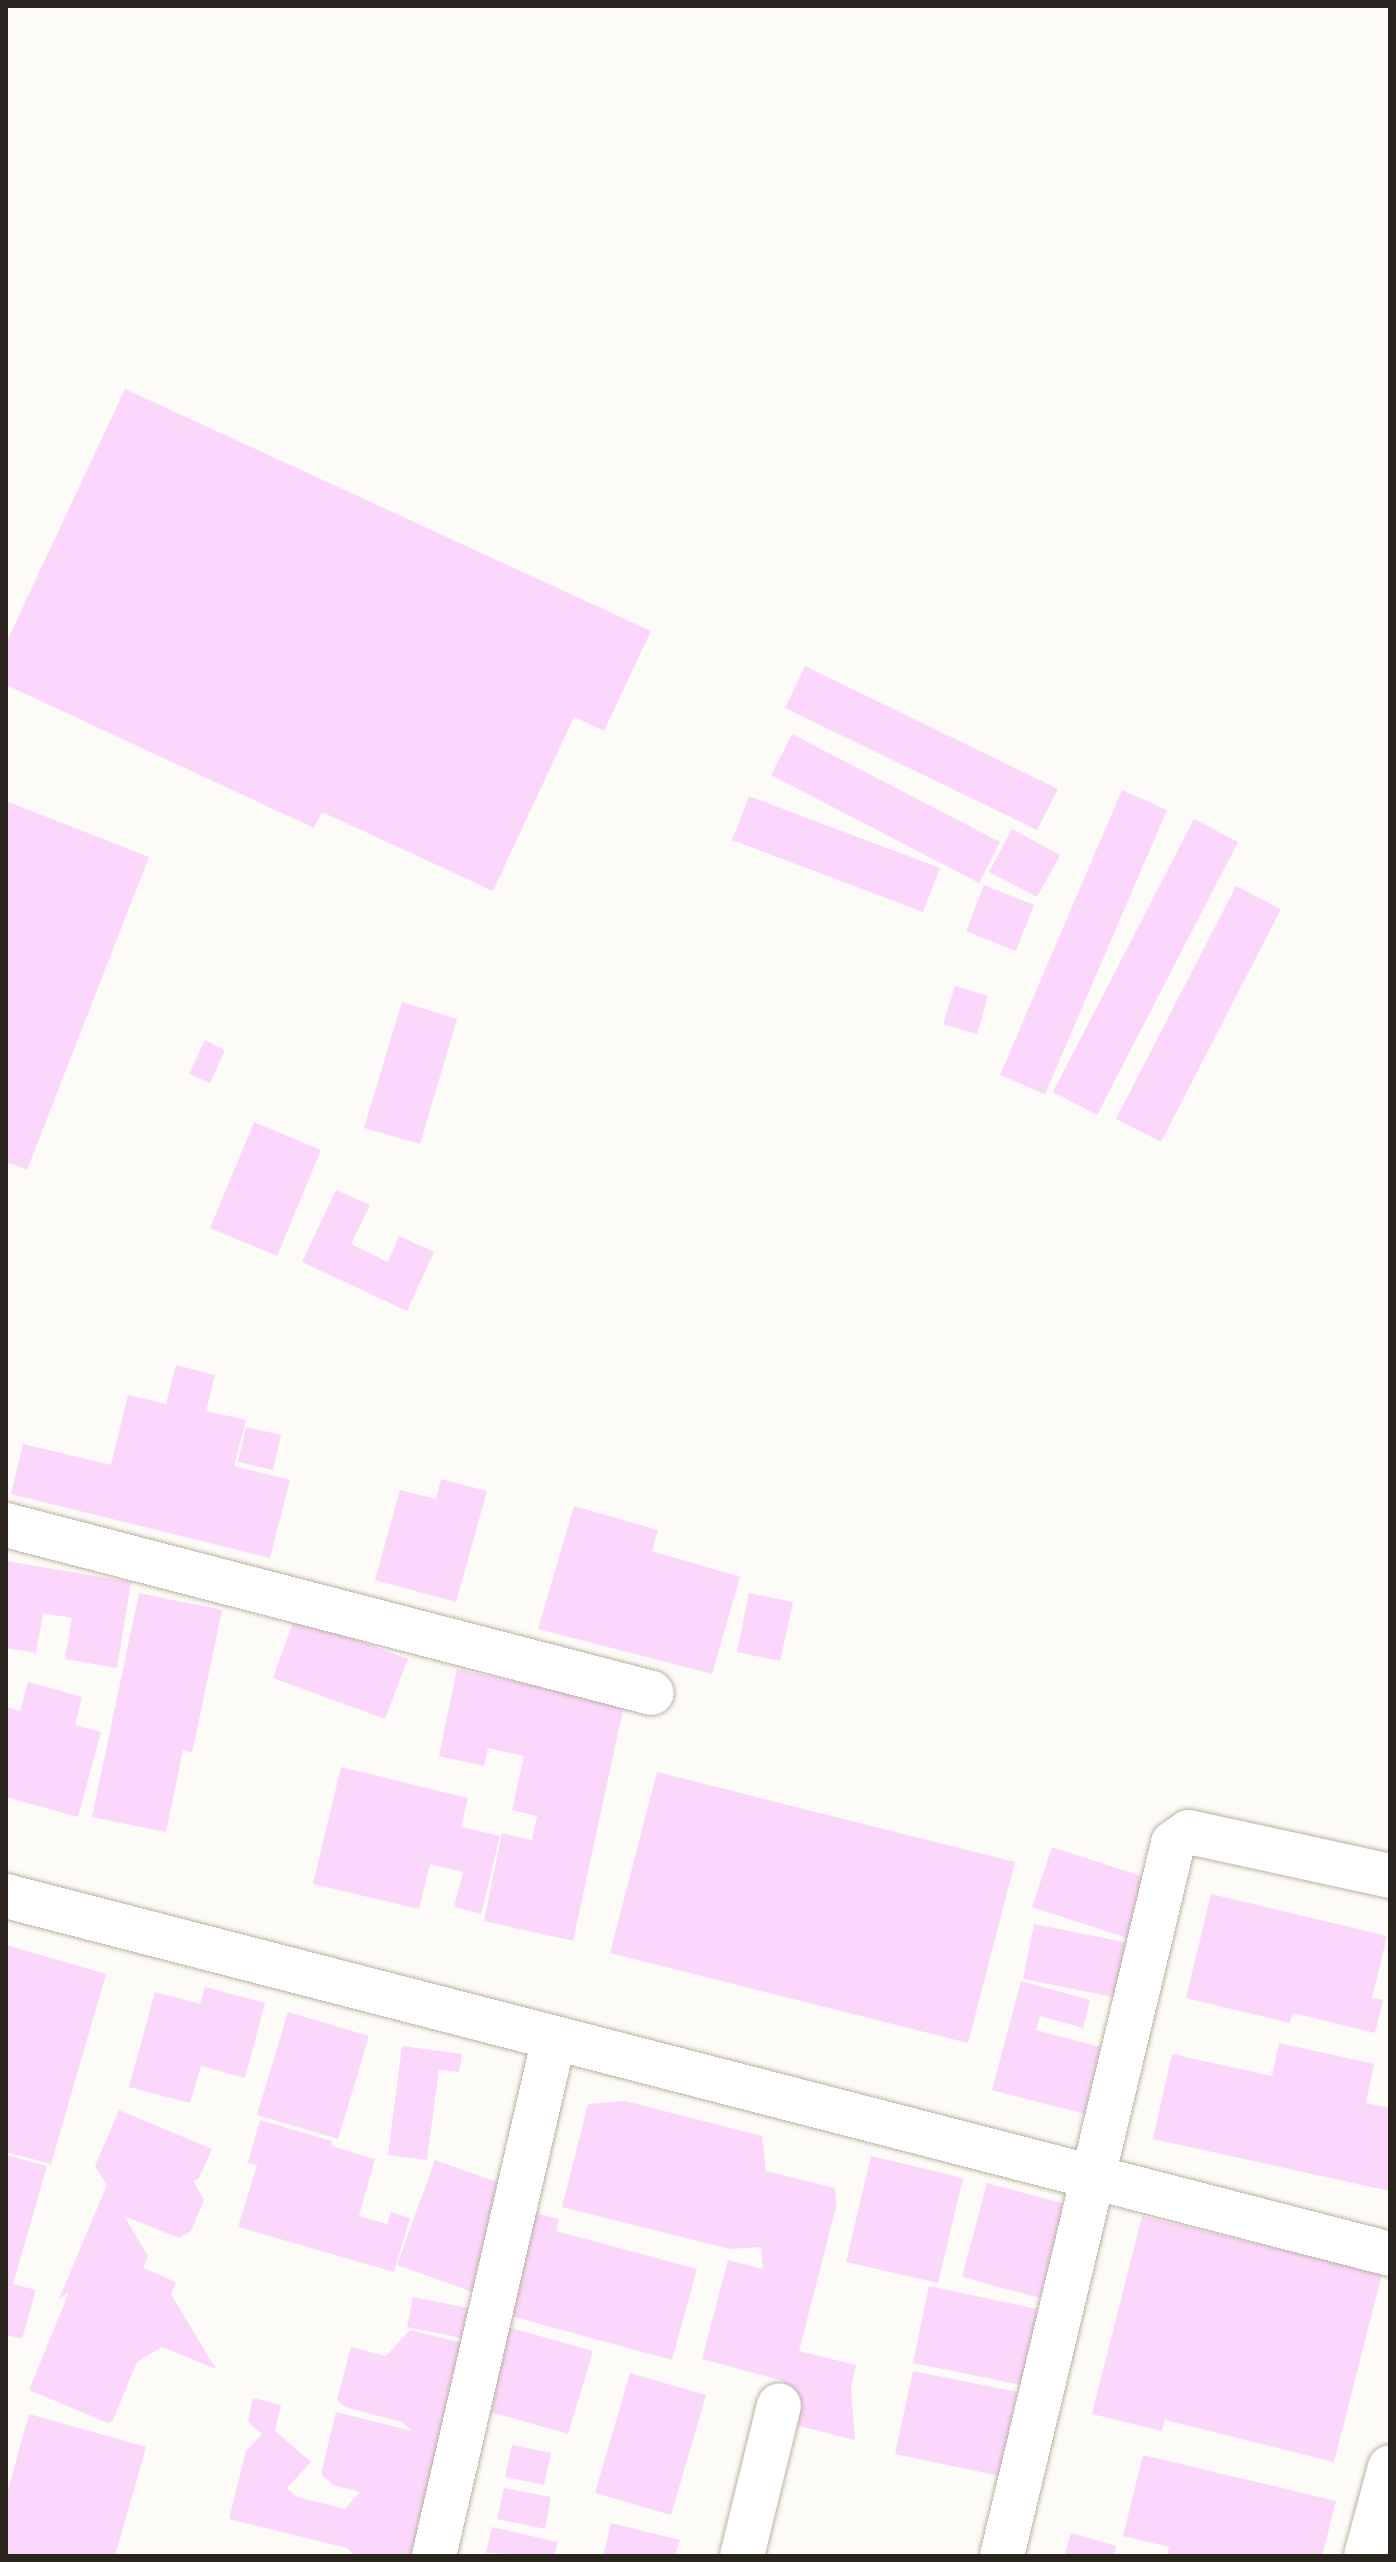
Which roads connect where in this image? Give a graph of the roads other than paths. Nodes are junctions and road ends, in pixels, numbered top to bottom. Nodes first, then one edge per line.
1 (6, 1525) edge
2 (652, 1693) dead end
3 (1390, 1876) edge
4 (6, 1896) edge
5 (554, 2038) junction
6 (1094, 2178) junction
7 (1390, 2254) edge
8 (779, 2405) dead end
9 (1390, 2467) edge
10 (434, 2556) edge
11 (742, 2556) edge
12 (1002, 2556) edge
13 (1366, 2556) edge

1 - 2 street
3 - 6 street
4 - 5 street
5 - 6 street
5 - 10 street
6 - 7 street
6 - 12 street
8 - 11 street
9 - 13 street

